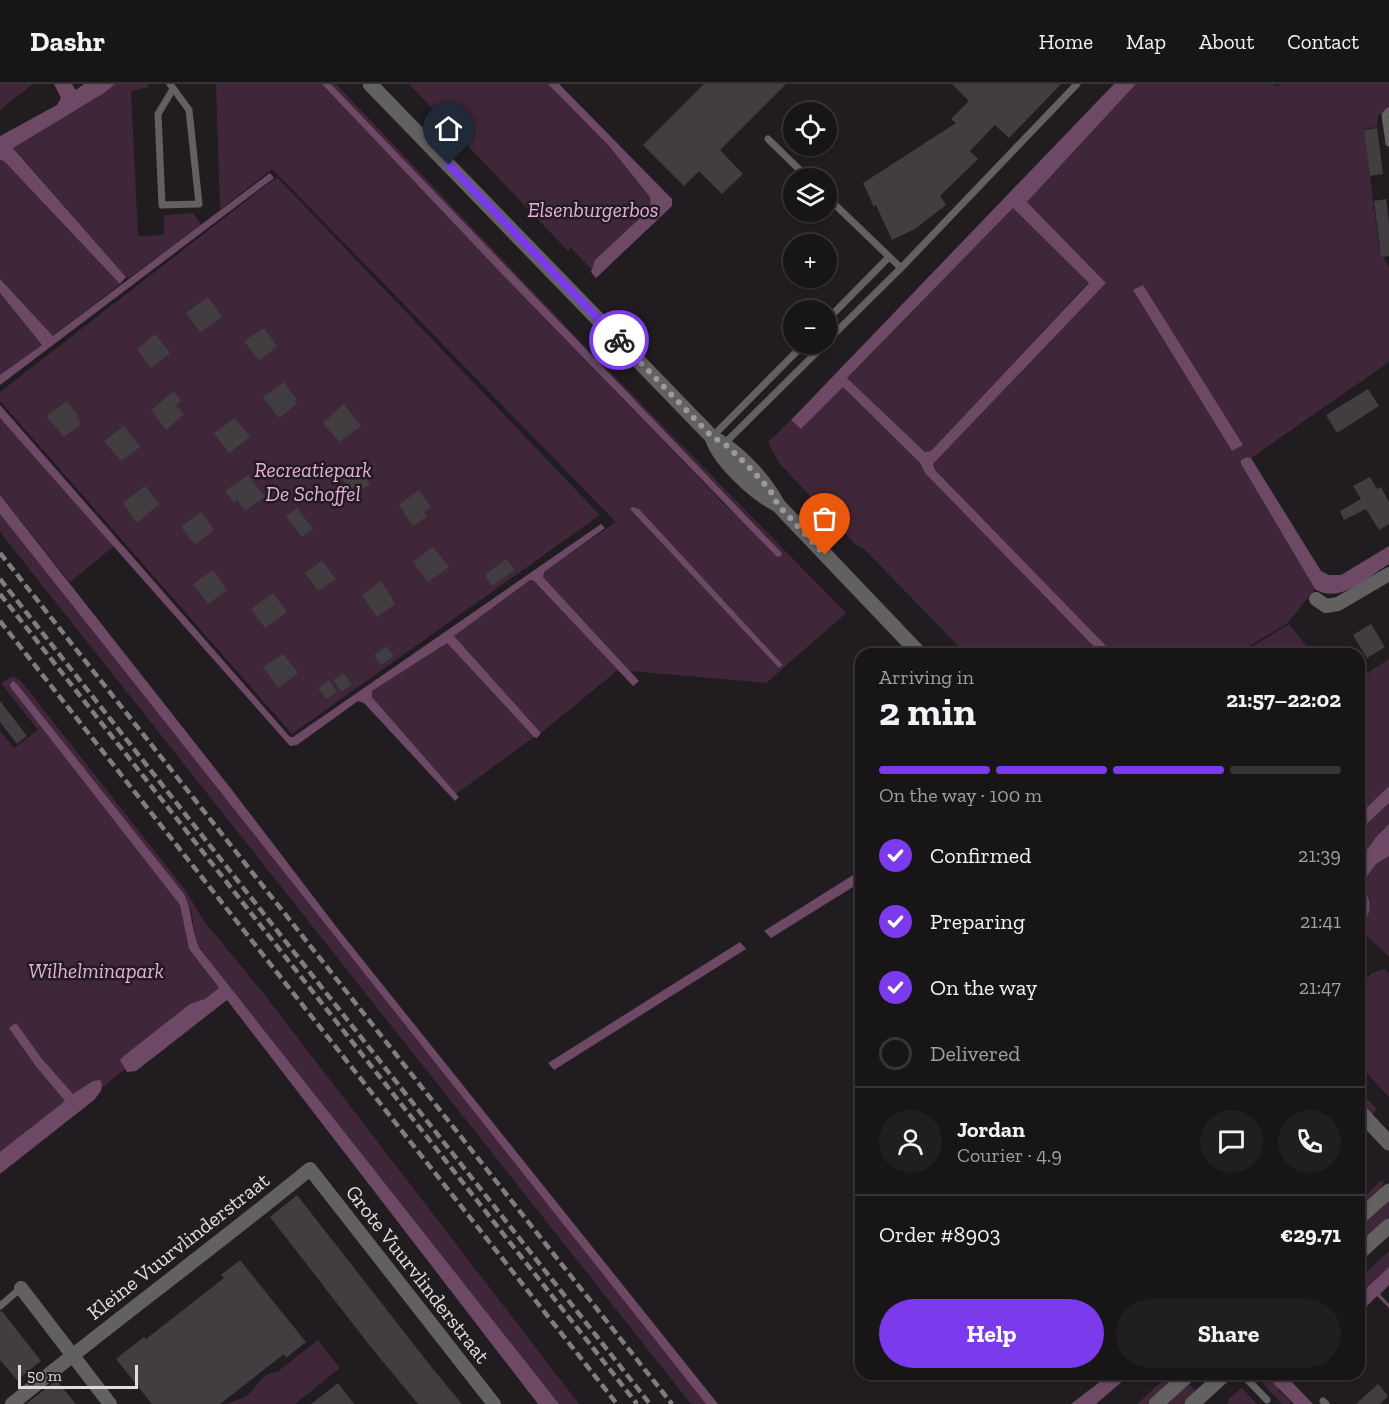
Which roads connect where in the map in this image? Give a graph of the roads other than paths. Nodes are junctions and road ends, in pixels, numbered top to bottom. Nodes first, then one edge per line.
1 (370, 84) edge
2 (1077, 84) edge
3 (172, 86) edge
4 (1389, 111) edge
5 (768, 139) dead end
6 (1389, 143) edge
7 (798, 168) edge
8 (837, 207) edge
9 (889, 257) junction
10 (901, 268) junction
11 (837, 310) edge
12 (837, 332) edge
13 (795, 354) edge
14 (814, 354) edge
15 (717, 444) junction
16 (1389, 574) edge
17 (1316, 599) dead end
18 (914, 648) edge
19 (1365, 1117) edge
20 (1389, 1143) edge
21 (309, 1169) joint
22 (1389, 1191) edge
23 (1365, 1213) edge
24 (1389, 1226) edge
25 (1365, 1248) edge
26 (21, 1288) joint
27 (0, 1306) edge
28 (72, 1355) junction
29 (1182, 1380) edge
30 (1218, 1380) edge
31 (1248, 1380) edge
32 (1267, 1400) dead end
33 (12, 1404) edge
34 (110, 1404) edge
35 (494, 1404) edge
36 (1156, 1404) edge
37 (1192, 1404) edge

1 - 15 street
2 - 10 lane
3 - 3 lane
4 - 6 lane
5 - 7 lane
8 - 9 lane
9 - 10 lane
9 - 11 lane
10 - 12 lane
13 - 15 lane
14 - 15 lane
15 - 18 street
16 - 17 street
19 - 20 street
21 - 28 street, Kleine Vuurvlinderstraat
21 - 35 street, Grote Vuurvlinderstraat
22 - 23 street
24 - 25 street
26 - 27 lane
26 - 28 street
28 - 33 street, Kleine Vuurvlinderstraat
28 - 34 street
29 - 36 street
30 - 37 street
31 - 32 lane

